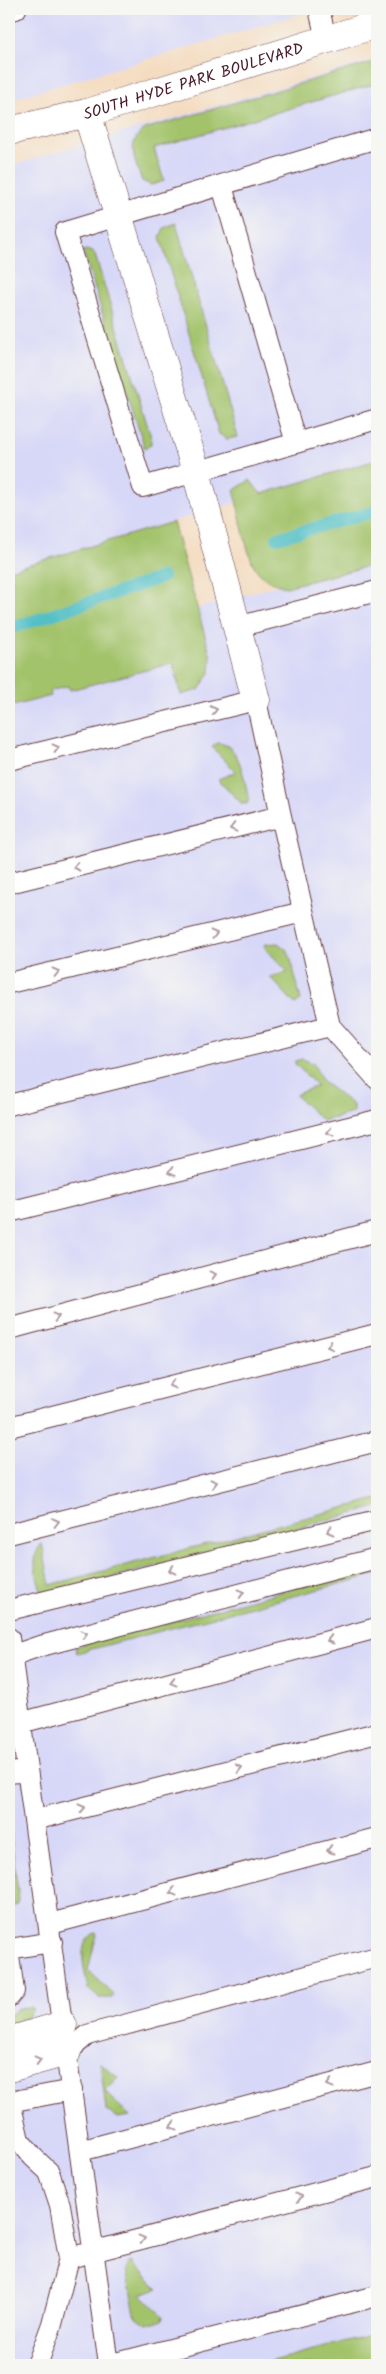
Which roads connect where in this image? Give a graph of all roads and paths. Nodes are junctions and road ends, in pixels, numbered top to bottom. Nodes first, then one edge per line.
1 (16, 9) edge
2 (319, 9) edge
3 (9, 11) edge
4 (377, 24) edge
5 (326, 39) junction
6 (87, 112) junction
7 (9, 131) edge
8 (377, 138) edge
9 (222, 186) junction
10 (118, 214) junction
11 (377, 419) edge
12 (296, 443) junction
13 (196, 471) junction
14 (377, 591) edge
15 (237, 627) junction
16 (256, 700) junction
17 (9, 760) edge
18 (281, 816) junction
19 (9, 883) edge
20 (303, 912) junction
21 (9, 983) edge
22 (330, 1026) junction
23 (377, 1079) edge
24 (9, 1105) edge
25 (377, 1120) edge
26 (9, 1212) edge
27 (377, 1232) edge
28 (9, 1329) edge
29 (377, 1334) edge
30 (9, 1427) edge
31 (377, 1441) edge
32 (377, 1520) edge
33 (9, 1534) edge
34 (377, 1558) edge
35 (18, 1608) edge
36 (377, 1628) edge
37 (10, 1650) edge
38 (20, 1723) junction
39 (377, 1733) edge
40 (18, 1772) edge
41 (34, 1820) junction
42 (377, 1838) edge
43 (51, 1933) junction
44 (9, 1949) edge
45 (9, 1956) edge
46 (377, 1958) edge
47 (9, 1997) edge
48 (72, 2037) junction
49 (9, 2041) edge
50 (9, 2068) edge
51 (377, 2072) edge
52 (72, 2090) junction
53 (10, 2102) edge
54 (80, 2151) junction
55 (377, 2177) edge
56 (94, 2250) junction
57 (69, 2258) junction
58 (377, 2296) edge
59 (37, 2365) edge
60 (109, 2365) edge

1 - 3 lane
2 - 5 lane
4 - 5 street, SOUTH HYDE PARK BOULEVARD
5 - 6 street, SOUTH HYDE PARK BOULEVARD
6 - 7 street, SOUTH HYDE PARK BOULEVARD
6 - 10 street
8 - 9 lane
9 - 10 lane
9 - 12 lane
10 - 13 street
10 - 13 lane
11 - 12 lane
12 - 13 lane
13 - 15 street
14 - 15 lane
15 - 16 street
17 -> 16 lane
16 - 18 lane
18 -> 19 lane
18 - 20 lane
21 -> 20 lane
20 - 22 lane
22 - 23 lane
22 - 24 lane
25 -> 26 lane
28 -> 27 lane
29 -> 30 lane
33 -> 31 lane
32 -> 35 lane
37 -> 34 lane
36 -> 38 lane
37 - 38 lane
38 - 40 lane
41 -> 39 lane
40 - 41 lane
41 - 43 lane
42 -> 43 lane
43 - 44 lane
43 - 48 lane
45 - 47 lane
46 - 48 lane
48 - 49 street
50 -> 48 street
48 - 52 lane
51 -> 54 lane
52 - 53 lane
52 - 54 lane
53 - 57 lane
54 - 56 lane
56 -> 55 lane
56 - 57 lane
56 - 60 lane
57 - 59 lane
58 - 60 lane

